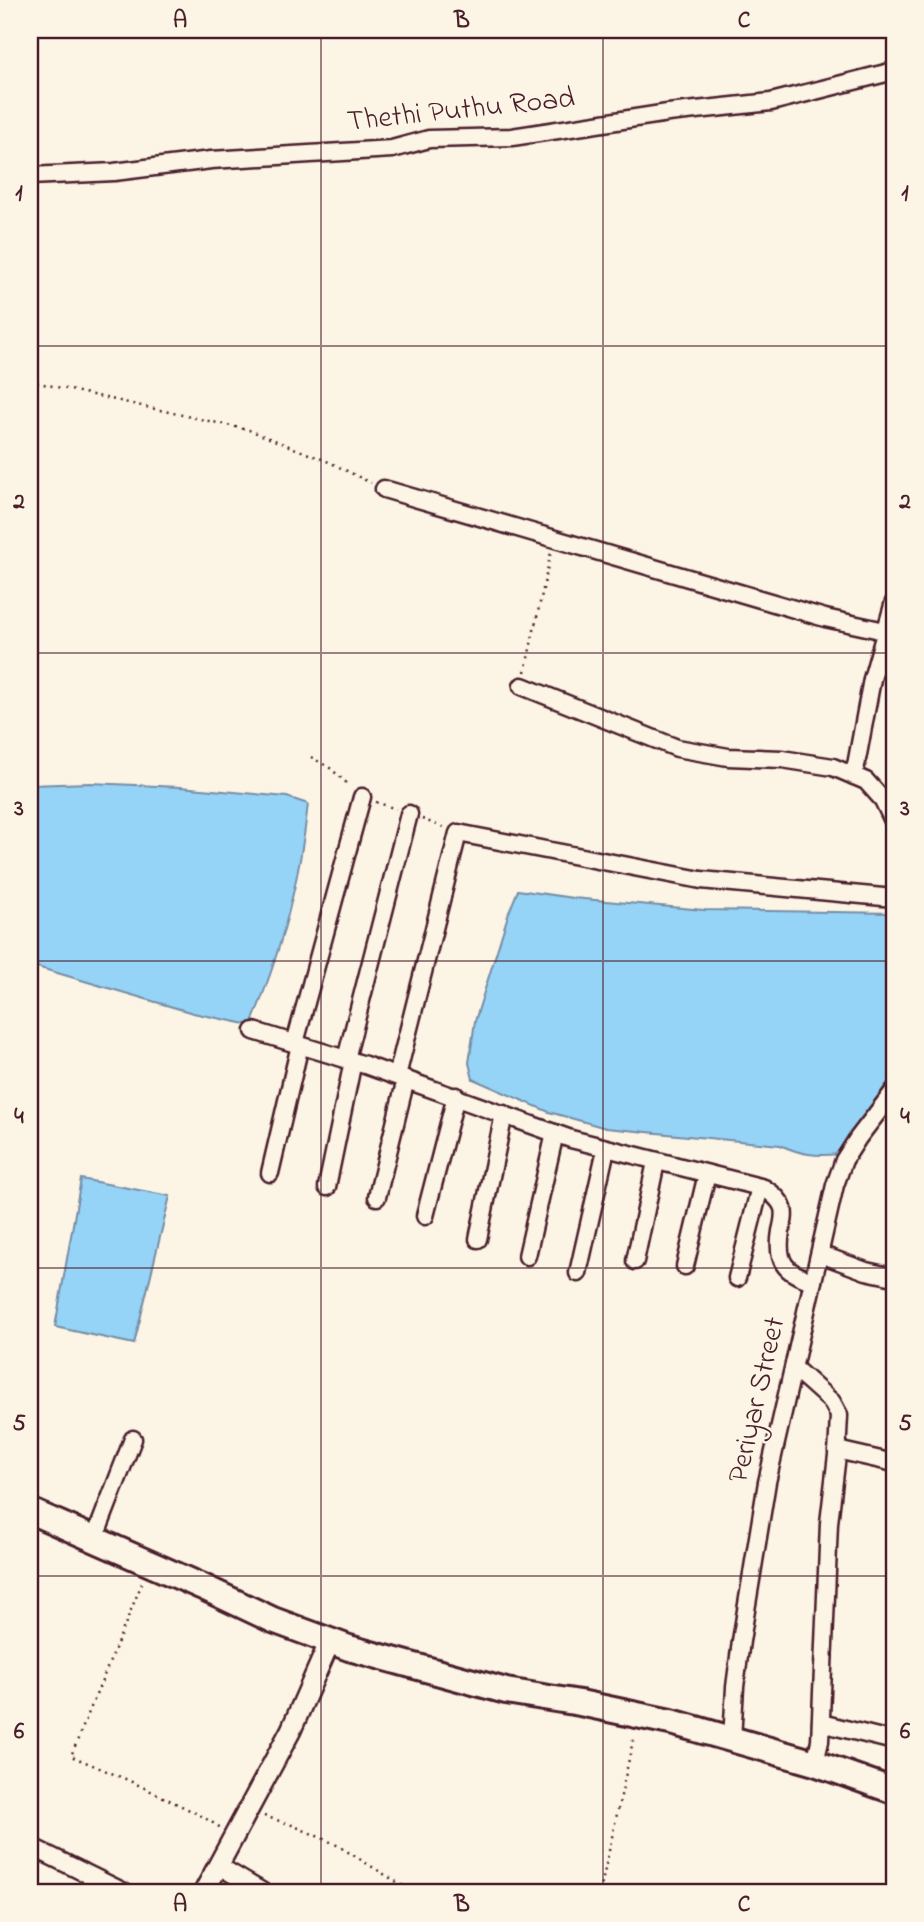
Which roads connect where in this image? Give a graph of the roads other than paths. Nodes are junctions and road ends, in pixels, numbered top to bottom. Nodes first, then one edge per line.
1 (894, 71) edge
2 (30, 176) edge
3 (384, 489) road end
4 (894, 602) edge
5 (891, 632) edge
6 (522, 686) road end
7 (854, 776) junction
8 (362, 797) road end
9 (409, 814) road end
10 (894, 823) edge
11 (894, 898) edge
12 (254, 1031) dead end
13 (298, 1044) junction
14 (349, 1060) junction
15 (402, 1077) junction
16 (894, 1091) edge
17 (456, 1096) junction
18 (504, 1114) junction
19 (555, 1133) junction
20 (606, 1149) junction
21 (656, 1162) junction
22 (270, 1173) dead end
23 (707, 1174) junction
24 (327, 1187) dead end
25 (760, 1187) junction
26 (377, 1197) dead end
27 (425, 1216) dead end
28 (478, 1239) dead end
29 (820, 1254) junction
30 (527, 1256) dead end
31 (635, 1261) dead end
32 (685, 1266) dead end
33 (578, 1273) dead end
34 (894, 1277) edge
35 (737, 1278) dead end
36 (813, 1281) junction
37 (794, 1368) junction
38 (133, 1439) dead end
39 (837, 1450) junction
40 (894, 1462) edge
41 (30, 1511) edge
42 (93, 1540) junction
43 (330, 1641) junction
44 (821, 1723) junction
45 (732, 1740) junction
46 (894, 1741) edge
47 (815, 1763) junction
48 (894, 1791) edge
49 (30, 1846) edge
50 (219, 1866) junction
51 (124, 1892) edge
52 (204, 1892) edge
53 (263, 1892) edge

1 - 2 street, Thethi Puthu Road
3 - 5 street
4 - 5 street
5 - 7 street
6 - 7 street
7 - 10 street
8 - 13 street
9 - 14 street
11 - 15 street
12 - 13 street
13 - 14 street
13 - 22 street
14 - 15 street
14 - 24 street
15 - 17 street
15 - 26 street
16 - 29 street, Periyar Street
17 - 18 street
17 - 27 street
18 - 19 street
18 - 28 street
19 - 20 street
19 - 30 street
20 - 21 street
20 - 33 street
21 - 23 street
21 - 31 street
23 - 25 street
23 - 32 street
25 - 35 street
25 - 36 street
29 - 34 street
29 - 36 street, Periyar Street
36 - 37 street, Periyar Street
37 - 39 street
37 - 45 street, Periyar Street
38 - 42 street
39 - 40 street
39 - 44 street
41 - 42 main road
42 - 43 main road
43 - 45 main road
43 - 50 street
44 - 46 street
44 - 47 street
45 - 47 main road
47 - 48 main road
49 - 51 street
50 - 52 street
50 - 53 street

